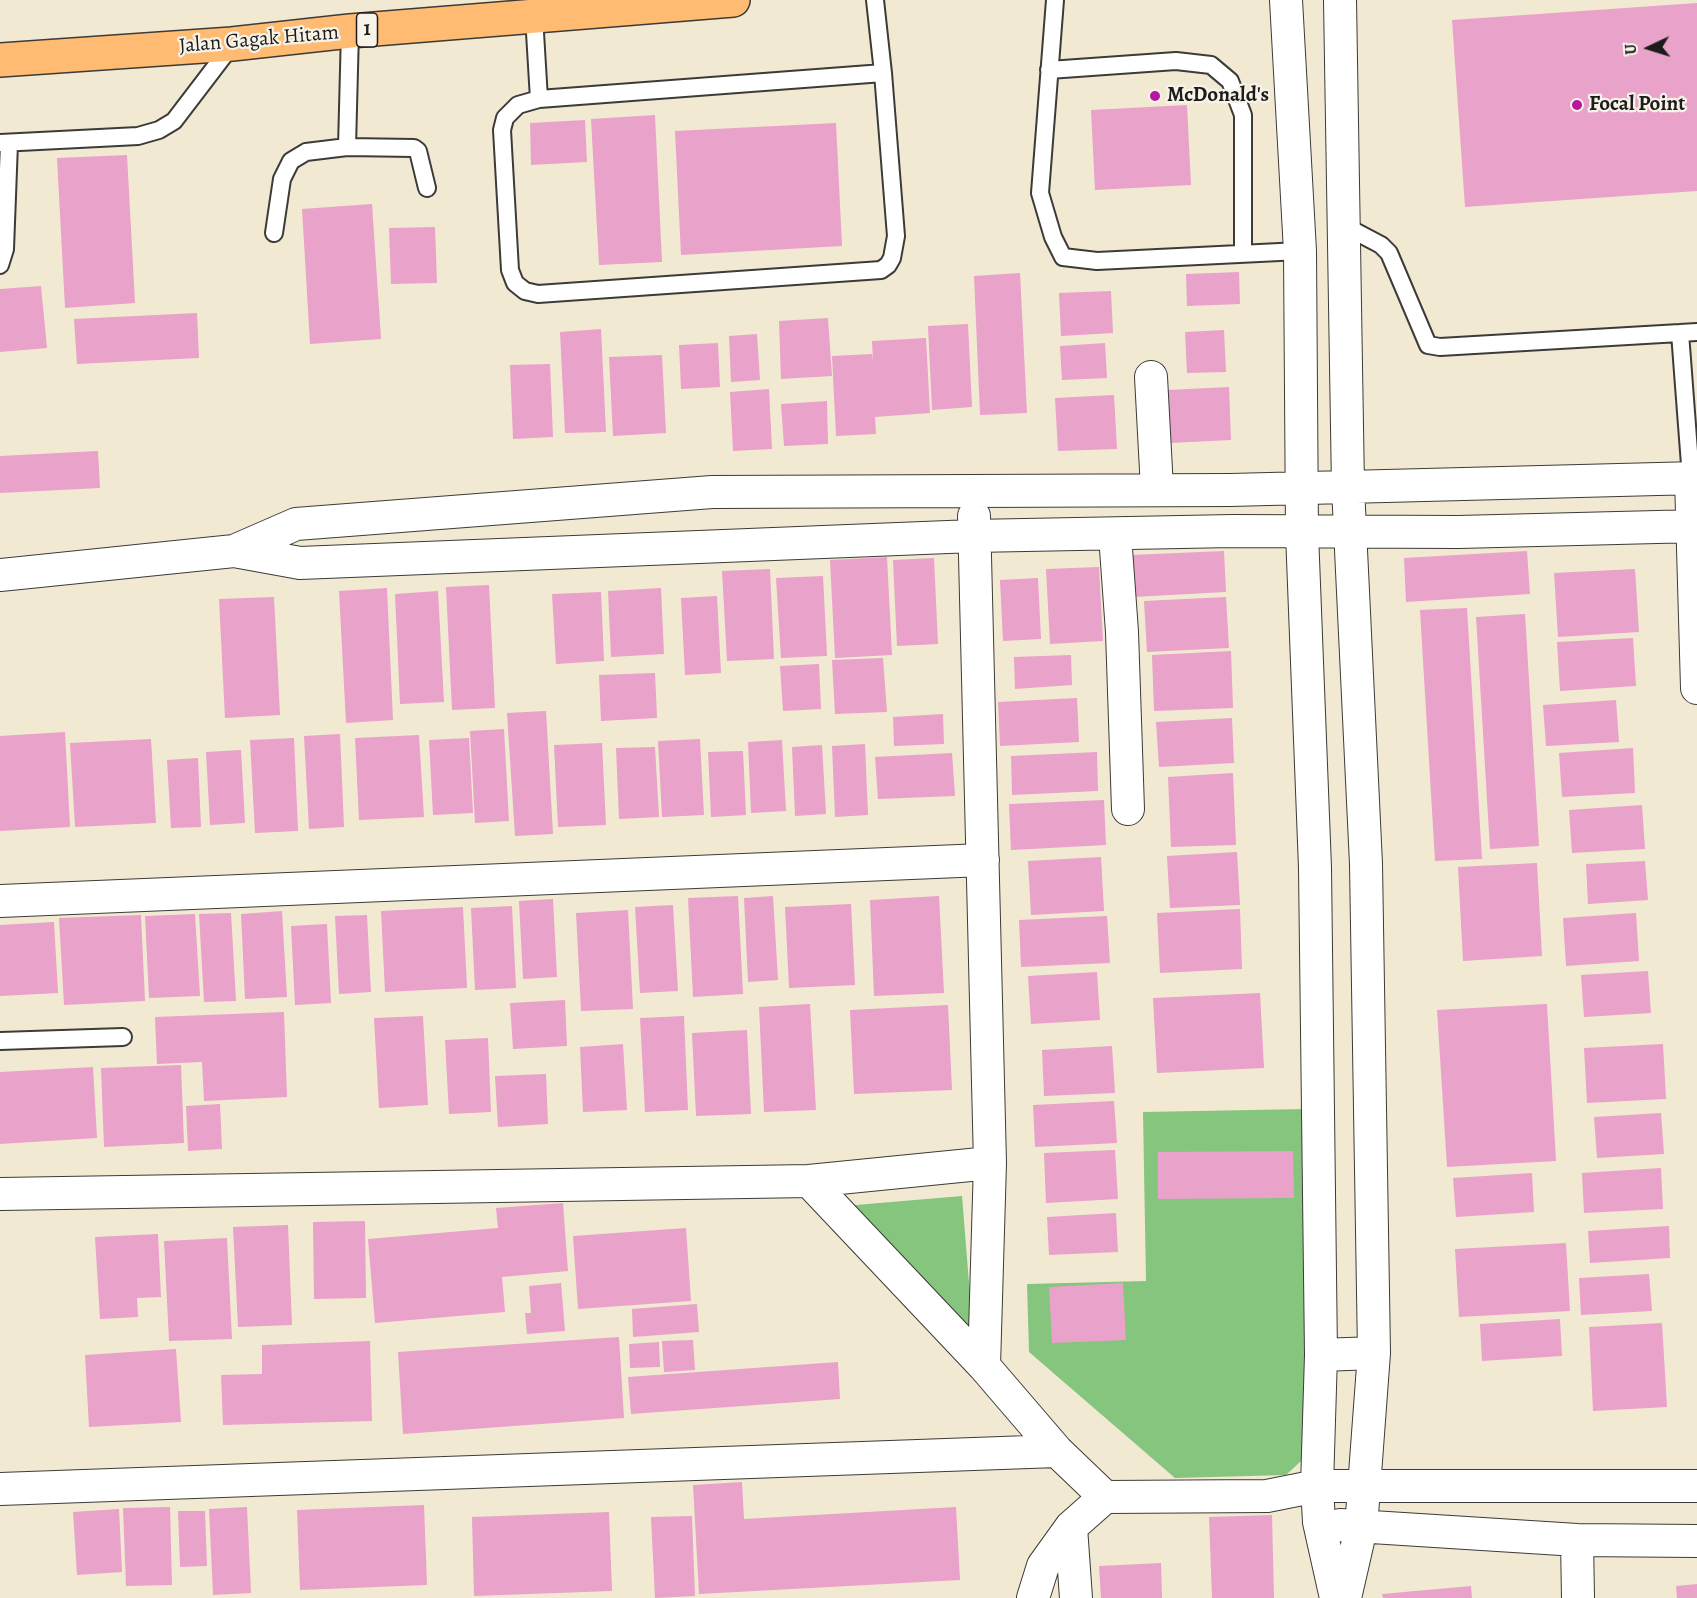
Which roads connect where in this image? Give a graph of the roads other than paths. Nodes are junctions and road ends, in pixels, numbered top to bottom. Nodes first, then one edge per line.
1 (733, 0) edge
2 (875, 0) edge
3 (1055, 0) edge
4 (1286, 0) edge
5 (1340, 0) edge
6 (534, 16) junction
7 (350, 32) junction
8 (232, 44) junction
9 (0, 60) edge
10 (1049, 70) junction
11 (883, 73) junction
12 (539, 99) junction
13 (4, 143) edge
14 (347, 147) junction
15 (427, 188) dead end
16 (1343, 225) junction
17 (274, 233) dead end
18 (1300, 251) junction
19 (1243, 254) junction
20 (0, 265) edge
21 (1688, 333) edge
22 (1151, 377) dead end
23 (1694, 478) edge
24 (1348, 487) junction
25 (1302, 488) junction
26 (1156, 489) junction
27 (974, 490) junction
28 (1695, 526) edge
29 (1302, 533) junction
30 (1351, 534) junction
31 (1115, 535) junction
32 (973, 536) junction
33 (234, 551) junction
34 (0, 575) edge
35 (1697, 688) edge
36 (1128, 809) dead end
37 (983, 860) junction
38 (1366, 864) junction
39 (1316, 868) junction
40 (0, 901) edge
41 (123, 1037) dead end
42 (0, 1041) edge
43 (990, 1162) junction
44 (809, 1181) junction
45 (0, 1194) edge
46 (1374, 1353) junction
47 (1320, 1355) junction
48 (984, 1366) junction
49 (1057, 1451) junction
50 (1317, 1486) junction
51 (1697, 1486) edge
52 (1365, 1488) junction
53 (0, 1489) edge
54 (1267, 1496) junction
55 (1105, 1497) junction
56 (1319, 1522) junction
57 (1071, 1527) junction
58 (1361, 1528) junction
59 (1577, 1540) junction
60 (1697, 1541) edge
61 (1033, 1598) edge
62 (1076, 1598) edge
63 (1336, 1598) edge
64 (1345, 1598) edge
65 (1578, 1598) edge

1 - 6 highway, Jalan Gagak Hitam / 1
2 - 11 lane
3 - 10 lane
4 - 18 street
5 - 16 street
6 - 7 highway, Jalan Gagak Hitam / 1
6 - 12 lane
7 - 8 highway, Jalan Gagak Hitam / 1
7 - 14 lane
8 - 9 highway, Jalan Gagak Hitam / 1
8 - 13 lane
10 - 19 lane
10 - 19 lane
11 - 12 lane
11 - 12 lane
13 - 20 lane
14 - 15 lane
14 - 17 lane
16 - 21 lane
16 - 24 street
18 - 19 lane
18 - 25 street
21 - 23 lane
22 - 26 street
23 - 24 street
23 - 28 street
24 - 25 street
24 - 30 street
25 - 26 street
25 - 29 street
26 - 27 street
27 - 32 street
27 - 33 street
28 - 30 street
28 - 35 street
29 - 30 street
29 - 31 street
29 - 39 street
30 - 38 street
31 - 32 street
31 - 36 street
32 - 33 street
32 - 37 street
33 - 34 street
37 - 40 street
37 - 43 street
38 - 39 street
38 - 46 street
39 - 47 street
41 - 42 lane
43 - 44 street
43 - 48 street
44 - 45 street
44 - 48 street
46 - 47 street
46 - 52 street
47 - 50 street
48 - 49 street
49 - 53 street
49 - 55 street
50 - 52 street
50 - 54 street
50 - 56 street
51 - 52 street
52 - 58 street
54 - 55 street
54 - 56 street
55 - 57 street
56 - 58 street
56 - 63 street
57 - 61 street
57 - 62 street
58 - 59 street
58 - 64 street
59 - 60 street
59 - 65 street

